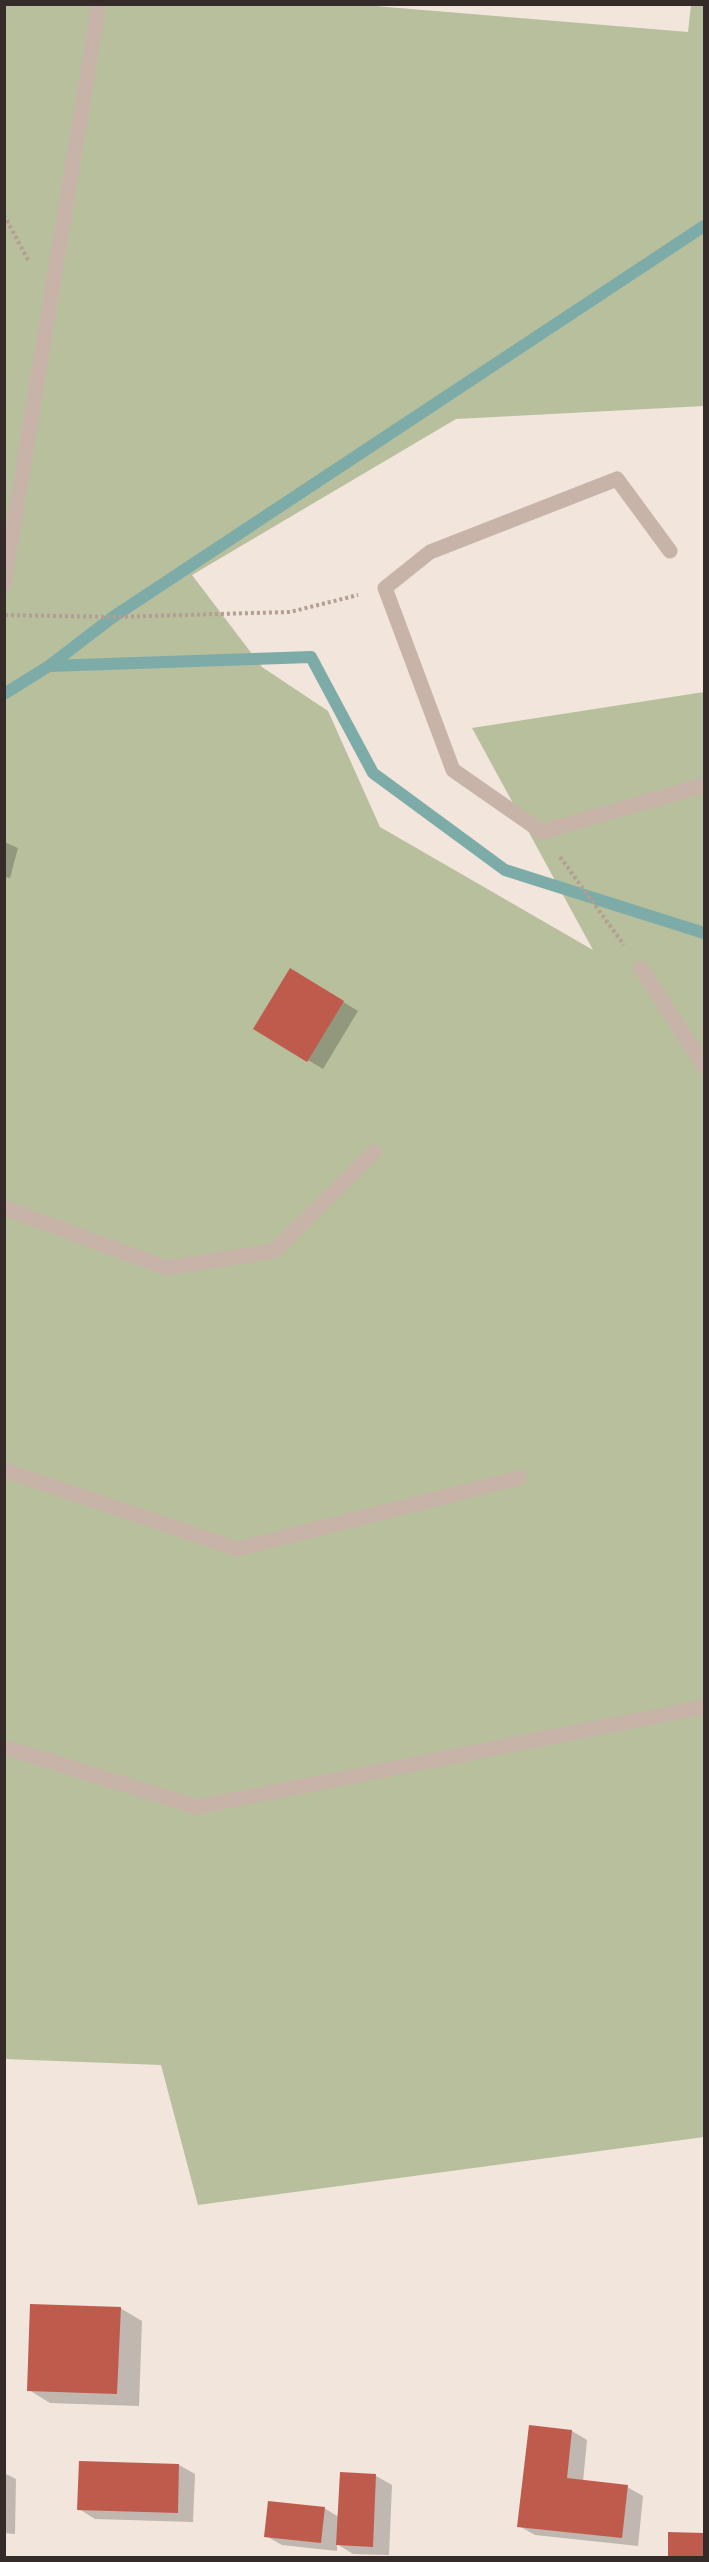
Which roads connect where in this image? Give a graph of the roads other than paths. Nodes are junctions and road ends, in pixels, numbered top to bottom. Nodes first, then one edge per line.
1 (99, 4) edge
2 (670, 551) dead end
3 (4, 585) edge
4 (705, 785) edge
5 (641, 968) road end
6 (705, 1066) edge
7 (374, 1152) dead end
8 (4, 1208) edge
9 (4, 1470) edge
10 (519, 1478) dead end
11 (705, 1707) edge
12 (4, 1747) edge

1 - 3 lane
2 - 4 lane
5 - 6 lane
7 - 8 lane
9 - 10 lane
11 - 12 lane

